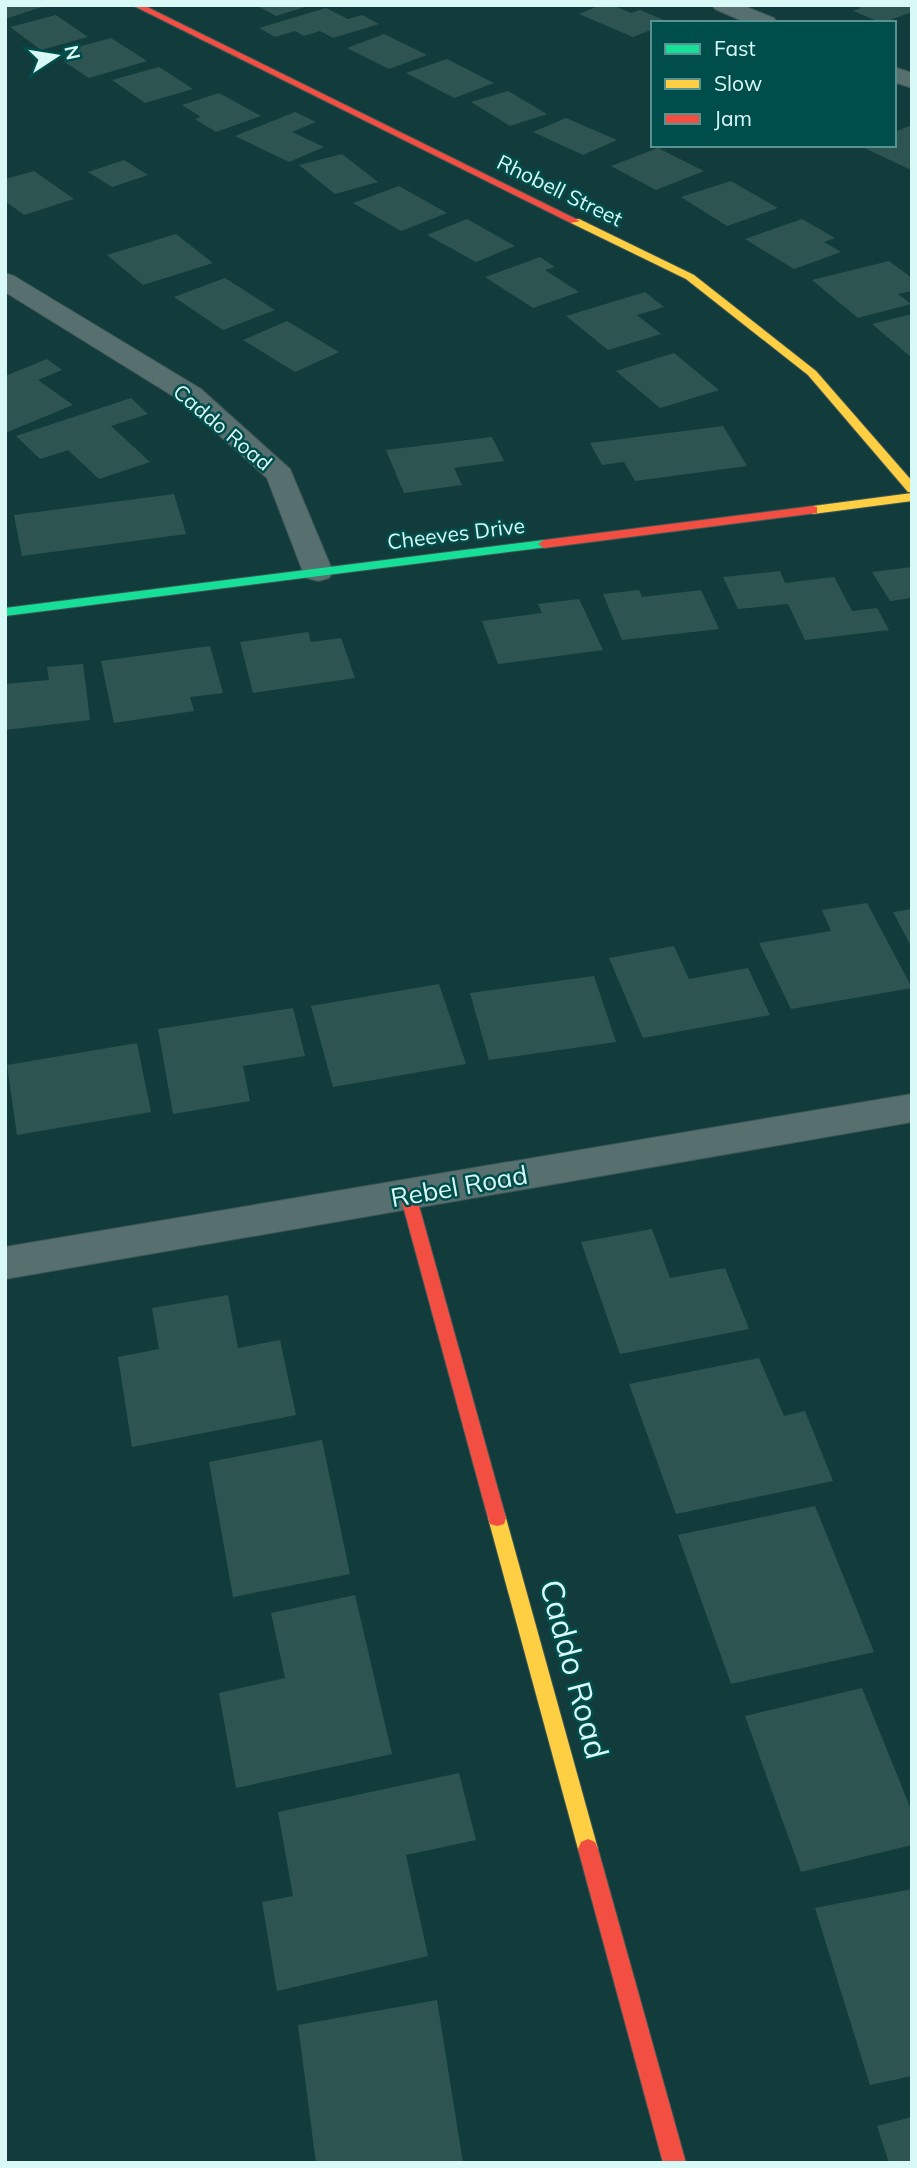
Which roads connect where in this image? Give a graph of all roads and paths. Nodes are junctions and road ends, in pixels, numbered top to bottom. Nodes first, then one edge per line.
1 (135, 5) edge
2 (722, 5) edge
3 (761, 21) edge
4 (5, 281) edge
5 (912, 489) edge
6 (912, 497) edge
7 (318, 572) junction
8 (5, 612) edge
9 (912, 1108) edge
10 (408, 1195) junction
11 (5, 1263) edge
12 (675, 2163) edge

1 - 5 street, Rhobell Street
2 - 3 street
4 - 7 street, Caddo Road
6 - 7 street, Cheeves Drive
7 - 8 street, Cheeves Drive
9 - 10 street, Rebel Road
10 - 11 street, Rebel Road
10 - 12 street, Caddo Road

